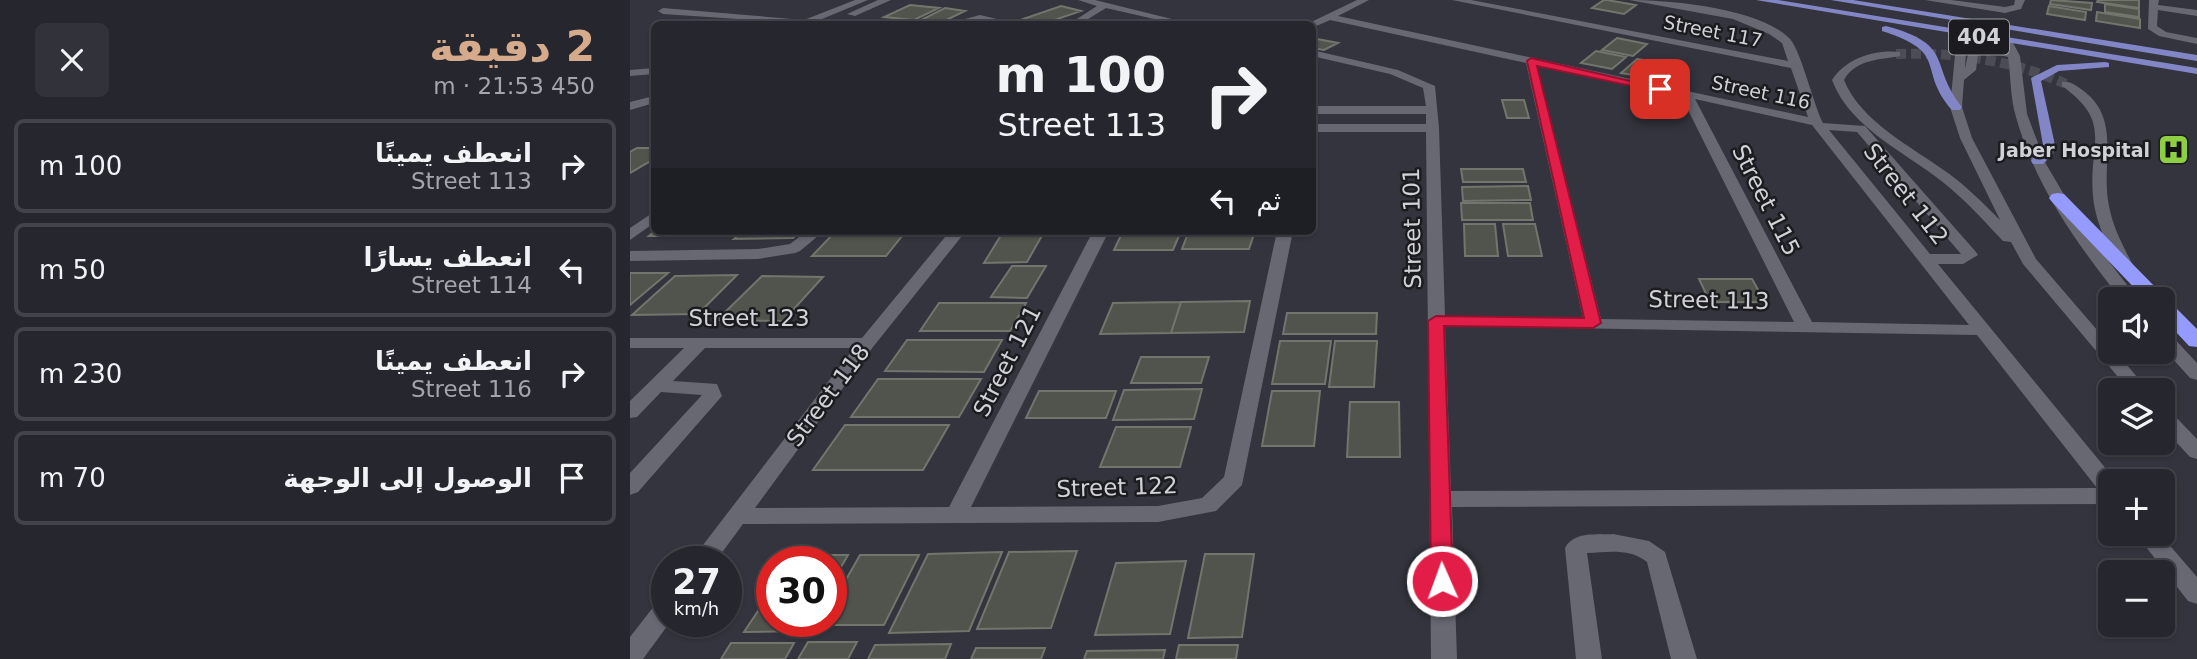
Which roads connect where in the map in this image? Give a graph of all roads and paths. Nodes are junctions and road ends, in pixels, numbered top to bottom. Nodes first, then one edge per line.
1 (863, 0) edge
2 (886, 0) edge
3 (1083, 0) edge
4 (1364, 0) edge
5 (1457, 0) edge
6 (1634, 0) edge
7 (1747, 0) edge
8 (1761, 0) edge
9 (1793, 0) edge
10 (1836, 0) edge
11 (1848, 0) edge
12 (1930, 0) edge
13 (2020, 0) edge
14 (2154, 2) edge
15 (1105, 5) junction
16 (663, 11) dead end
17 (2197, 13) edge
18 (1329, 17) junction
19 (771, 21) edge
20 (811, 21) edge
21 (834, 21) edge
22 (965, 21) edge
23 (996, 21) edge
24 (1079, 21) edge
25 (1163, 21) edge
26 (1316, 23) edge
27 (1995, 38) junction
28 (2197, 41) edge
29 (1316, 54) edge
30 (1896, 54) tunnel mouth
31 (2015, 56) junction
32 (2197, 56) edge
33 (1531, 61) junction
34 (2197, 65) edge
35 (1798, 66) junction
36 (651, 71) edge
37 (631, 73) edge
38 (2197, 73) edge
39 (1957, 80) junction
40 (2066, 84) tunnel mouth
41 (1686, 94) junction
42 (651, 101) edge
43 (630, 106) edge
44 (1956, 107) junction
45 (1316, 110) edge
46 (1395, 110) junction
47 (1433, 110) junction
48 (1817, 124) junction
49 (1316, 128) edge
50 (1394, 128) junction
51 (1433, 128) junction
52 (2038, 161) junction
53 (2057, 198) junction
54 (651, 218) edge
55 (630, 235) edge
56 (811, 235) edge
57 (955, 235) edge
58 (1099, 235) edge
59 (1283, 235) edge
60 (630, 256) edge
61 (1925, 260) junction
62 (2029, 261) junction
63 (2128, 270) junction
64 (2121, 287) edge
65 (2144, 287) edge
66 (2175, 318) edge
67 (1436, 321) junction
68 (1593, 323) junction
69 (1805, 326) junction
70 (1980, 330) junction
71 (2197, 341) edge
72 (630, 343) edge
73 (701, 343) junction
74 (867, 343) junction
75 (2175, 350) edge
76 (2197, 374) edge
77 (2129, 378) edge
78 (656, 386) junction
79 (630, 412) edge
80 (2175, 429) edge
81 (2197, 453) edge
82 (2098, 474) edge
83 (630, 487) edge
84 (2098, 496) edge
85 (1440, 499) junction
86 (956, 514) junction
87 (737, 516) junction
88 (714, 546) edge
89 (2157, 546) edge
90 (2197, 594) edge
91 (651, 629) edge
92 (630, 657) edge
93 (1444, 659) edge
94 (1589, 659) edge
95 (1684, 659) edge

1 - 20 street
2 - 21 street
3 - 15 street
4 - 18 street
5 - 35 street, Street 117
6 - 35 street, Street 112
7 - 44 main road
8 - 27 main road, 404
9 - 27 main road
10 - 32 main road, 404
11 - 32 main road
12 - 13 street
14 - 17 street
14 - 28 street
15 - 24 street
15 - 25 street
16 - 19 street
18 - 26 street
18 - 33 street, Street 116
22 - 23 street
27 - 31 street
27 - 34 main road
27 - 38 main road, 404
27 - 39 street
29 - 47 street, Street 101
30 - 62 street
31 - 39 street
31 - 52 street
33 - 41 street, Street 116
33 - 68 street
35 - 48 street, Street 112
36 - 37 street
38 - 52 main road
39 - 44 street
40 - 63 street
41 - 48 street, Street 116
41 - 69 street, Street 115
42 - 43 street
44 - 62 street
45 - 46 street
46 - 47 street
46 - 50 street
47 - 51 street, Street 101
48 - 61 street, Street 112
48 - 61 street, Street 116
49 - 50 street
50 - 51 street
51 - 67 street, Street 101
52 - 53 street
53 - 63 highway
53 - 64 street
54 - 55 street
56 - 60 street
57 - 74 street, Street 118
58 - 86 street, Street 121
59 - 86 street, Street 122
61 - 70 street, Street 112
62 - 77 street
63 - 65 highway
66 - 71 highway
67 - 68 street, Street 113
67 - 85 street, Street 101
68 - 69 street, Street 113
69 - 70 street, Street 113
70 - 82 street, Street 112
72 - 73 street, Street 123
73 - 74 street, Street 123
73 - 78 street
74 - 87 street, Street 118
75 - 76 street
78 - 79 street
78 - 83 street
80 - 81 street
84 - 85 street
85 - 93 street, Street 101
86 - 87 street, Street 122
87 - 88 street, Street 118
89 - 90 street
91 - 92 street
94 - 95 street

